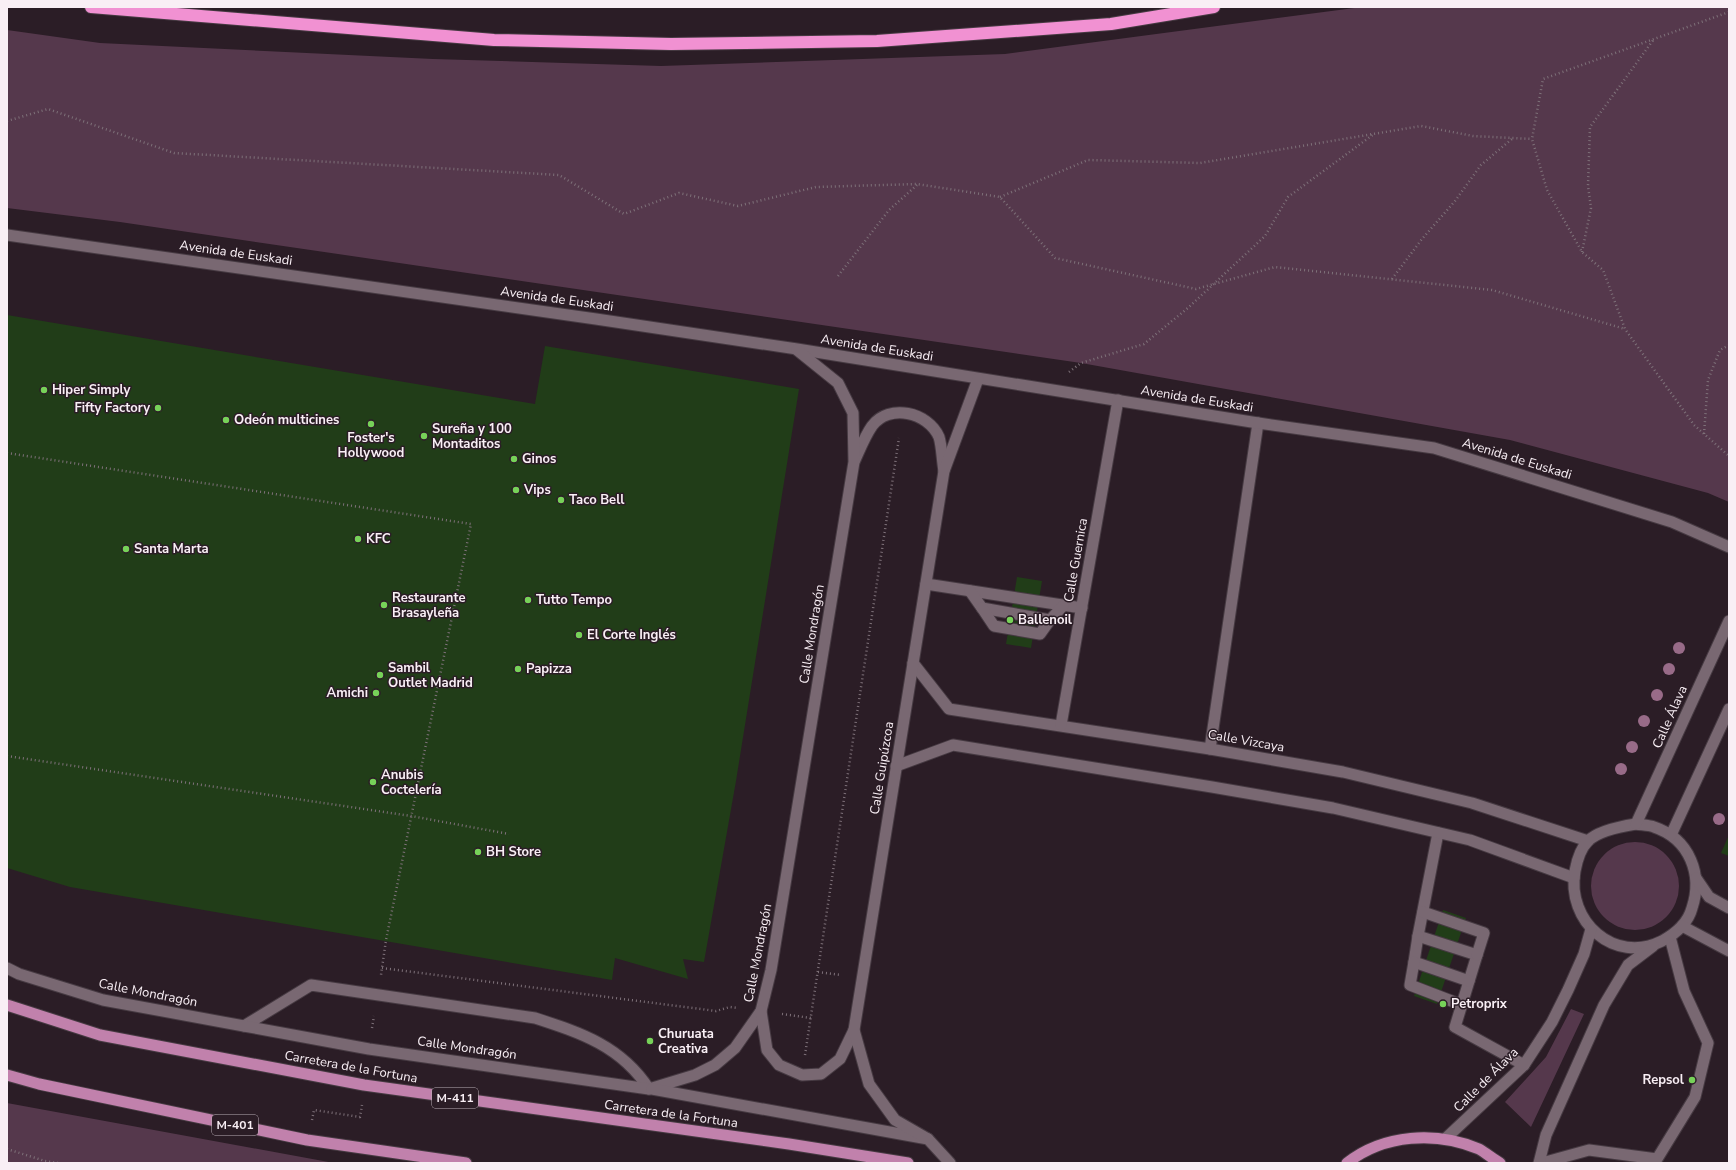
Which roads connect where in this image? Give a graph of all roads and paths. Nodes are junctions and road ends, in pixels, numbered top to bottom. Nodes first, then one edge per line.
1 (91, 7) edge
2 (1214, 7) edge
3 (1729, 12) edge
4 (1654, 39) junction
5 (7, 121) edge
6 (1374, 133) junction
7 (1513, 138) junction
8 (1532, 139) junction
9 (917, 184) junction
10 (1000, 197) junction
11 (7, 235) edge
12 (1582, 252) junction
13 (838, 276) dead end
14 (1392, 279) junction
15 (1213, 284) junction
16 (1625, 329) junction
17 (1729, 345) edge
18 (797, 349) junction
19 (978, 379) junction
20 (1061, 393) junction
21 (1118, 400) junction
22 (1258, 424) junction
23 (1704, 434) junction
24 (899, 438) dead end
25 (7, 453) edge
26 (1729, 456) edge
27 (854, 462) junction
28 (944, 471) junction
29 (1729, 547) edge
30 (926, 584) junction
31 (970, 591) junction
32 (1063, 606) junction
33 (982, 608) junction
34 (1082, 608) junction
35 (1050, 620) junction
36 (1729, 621) edge
37 (913, 663) junction
38 (1729, 709) edge
39 (1061, 725) junction
40 (1210, 749) junction
41 (7, 756) edge
42 (896, 766) junction
43 (411, 816) junction
44 (1636, 824) junction
45 (1438, 833) junction
46 (509, 834) dead end
47 (1671, 835) junction
48 (1588, 841) junction
49 (1574, 878) junction
50 (1696, 878) junction
51 (1729, 908) edge
52 (1423, 912) junction
53 (1682, 926) junction
54 (1591, 929) junction
55 (1418, 936) junction
56 (1670, 937) junction
57 (1657, 943) junction
58 (1729, 951) edge
59 (1477, 955) junction
60 (1414, 962) junction
61 (7, 968) edge
62 (382, 968) dead end
63 (1469, 981) junction
64 (7, 1005) edge
65 (1462, 1005) junction
66 (760, 1011) junction
67 (811, 1018) junction
68 (244, 1026) junction
69 (854, 1030) junction
70 (1524, 1065) junction
71 (7, 1075) edge
72 (802, 1075) junction
73 (649, 1089) junction
74 (928, 1138) junction
75 (1445, 1139) junction
76 (7, 1149) edge
77 (58, 1163) edge
78 (466, 1163) edge
79 (908, 1163) edge
80 (950, 1163) edge
81 (1347, 1163) edge
82 (1500, 1163) edge
83 (1540, 1163) edge

1 - 2 highway
3 - 4 path
4 - 8 path
4 - 12 path
5 - 9 path
6 - 7 path
6 - 10 path
6 - 15 path
7 - 8 path
7 - 14 path
8 - 12 path
9 - 10 path
9 - 13 path
10 - 15 path
11 - 18 street, Avenida de Euskadi
12 - 16 path
14 - 15 path
14 - 16 path
15 - 20 path
16 - 23 path
17 - 23 path
18 - 19 street, Avenida de Euskadi
18 - 27 street, Calle Mondragón
19 - 20 street, Avenida de Euskadi
19 - 28 street, Calle Guipúzcoa
20 - 21 street, Avenida de Euskadi
21 - 22 street, Avenida de Euskadi
21 - 34 street, Calle Guernica
22 - 29 street, Avenida de Euskadi
22 - 40 street
23 - 26 path
24 - 67 path
25 - 43 path
27 - 28 street
27 - 66 street, Calle Mondragón
28 - 30 street, Calle Guipúzcoa
30 - 31 street
30 - 37 street, Calle Guipúzcoa
31 - 32 street
31 - 33 street
32 - 34 street
32 - 35 street
33 - 35 street
33 - 35 street
34 - 39 street, Calle Guernica
36 - 44 street, Calle Álava
37 - 39 street, Calle Vizcaya
37 - 42 street, Calle Guipúzcoa
38 - 47 street
39 - 40 street, Calle Vizcaya
40 - 48 street, Calle Vizcaya
41 - 43 path
42 - 45 street
42 - 69 street, Calle Guipúzcoa
43 - 46 path
44 - 47 street
44 - 48 street
45 - 49 street
45 - 52 street
47 - 50 street
48 - 49 street
49 - 54 street
50 - 51 street
50 - 53 street
52 - 55 street
52 - 59 street
53 - 56 street
53 - 58 street
54 - 57 street
54 - 70 street, Calle de Álava
55 - 59 street
55 - 60 street
56 - 57 street
56 - 83 street
57 - 83 street
59 - 63 street
60 - 63 street
60 - 65 street
61 - 68 street, Calle Mondragón
62 - 66 path
63 - 65 street
64 - 79 main road, Carretera de la Fortuna / M-411
65 - 70 street
66 - 67 path
66 - 72 street
66 - 73 street, Calle Mondragón
67 - 72 path
68 - 73 street, Calle Mondragón
68 - 73 street
69 - 72 street
69 - 74 street, Calle Guipúzcoa
70 - 75 street, Calle de Álava
71 - 78 main road, M-401
73 - 74 street
74 - 80 street
75 - 81 main road
75 - 82 main road
76 - 77 path

